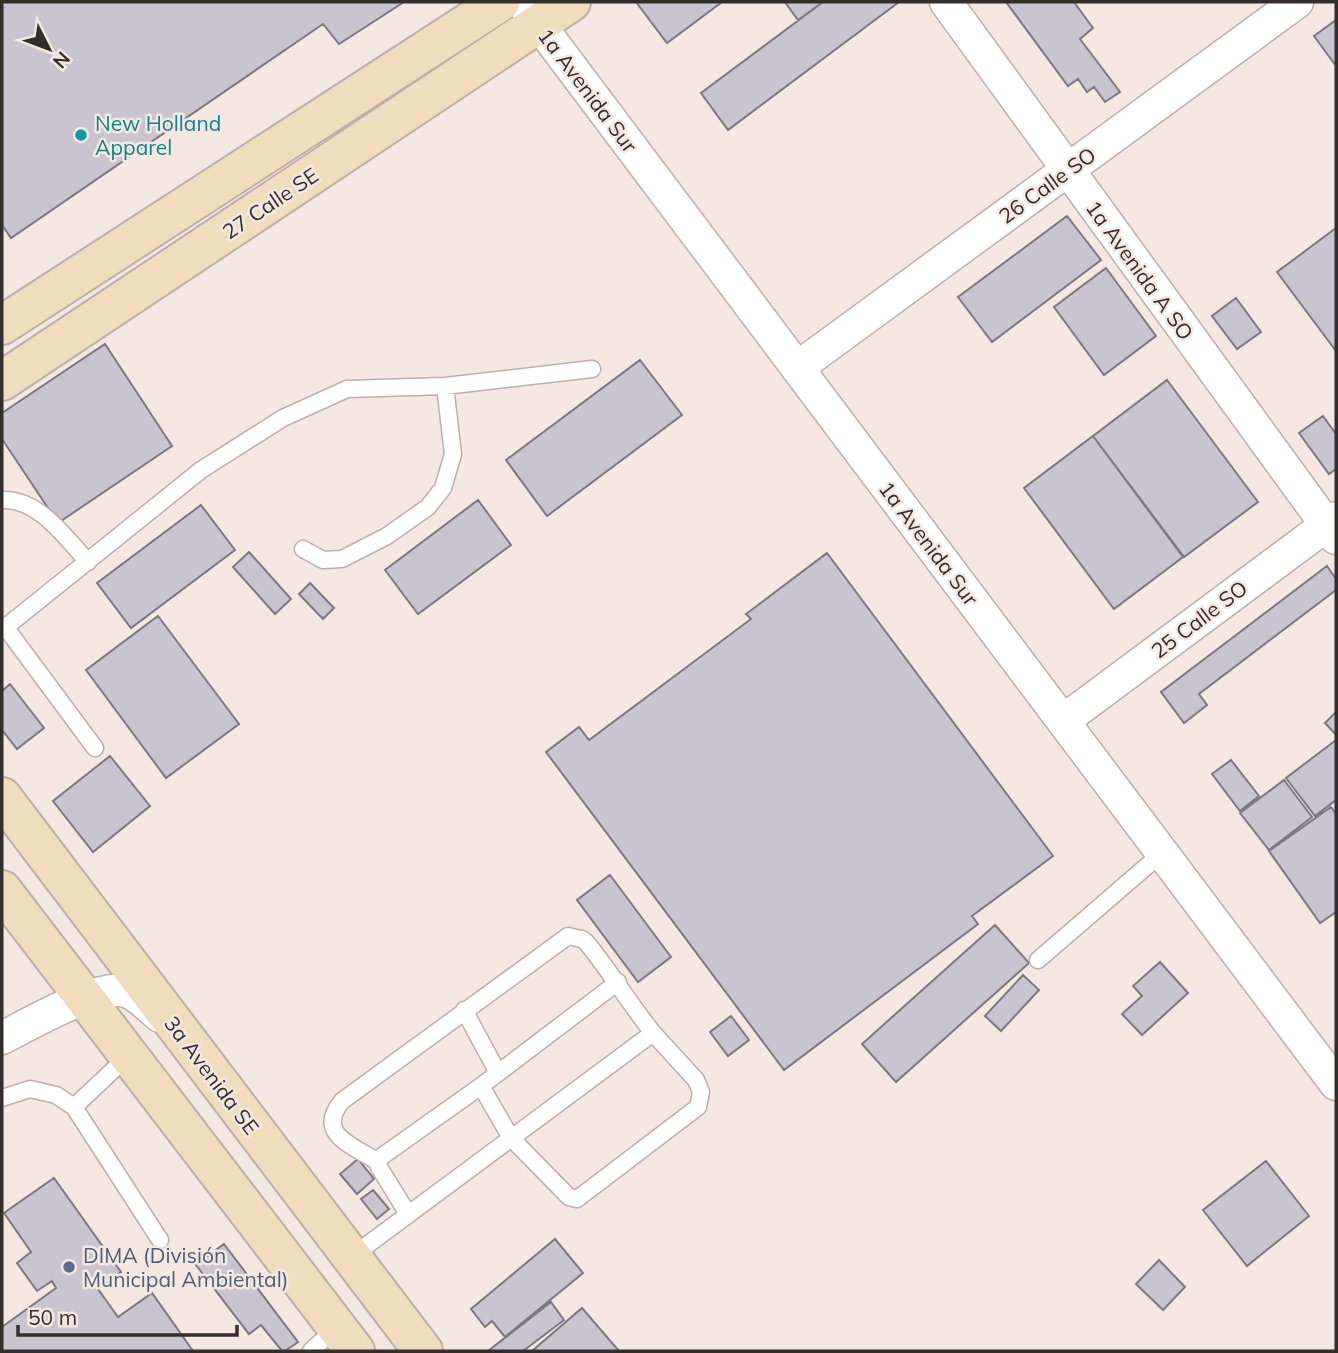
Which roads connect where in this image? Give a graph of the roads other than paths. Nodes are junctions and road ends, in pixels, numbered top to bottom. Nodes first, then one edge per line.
1 (500, 2) edge
2 (571, 2) edge
3 (946, 2) edge
4 (1297, 2) edge
5 (530, 13) edge
6 (1067, 170) junction
7 (2, 325) edge
8 (797, 368) junction
9 (592, 369) dead end
10 (2, 381) edge
11 (445, 386) junction
12 (2, 500) edge
13 (1333, 527) edge
14 (303, 549) dead end
15 (88, 562) junction
16 (4, 629) edge
17 (1063, 721) junction
18 (95, 748) dead end
19 (2, 797) edge
20 (1163, 853) junction
21 (2, 890) edge
22 (1038, 960) dead end
23 (618, 982) junction
24 (84, 998) junction
25 (464, 1010) junction
26 (178, 1031) junction
27 (653, 1033) junction
28 (2, 1038) edge
29 (128, 1056) junction
30 (1330, 1064) edge
31 (498, 1073) junction
32 (481, 1086) junction
33 (2, 1098) edge
34 (74, 1107) junction
35 (511, 1138) junction
36 (378, 1162) junction
37 (408, 1214) junction
38 (160, 1240) dead end
39 (351, 1256) junction
40 (334, 1343) edge
41 (424, 1351) edge

1 - 7 main road, 27 Calle SE
2 - 5 main road, 27 Calle SE
3 - 6 street, 1a Avenida A SO
4 - 6 street, 26 Calle SO
5 - 8 street, 1a Avenida Sur
5 - 10 main road, 27 Calle SE
6 - 8 street, 26 Calle SO
6 - 13 street, 1a Avenida A SO
8 - 17 street, 1a Avenida Sur
9 - 11 lane
11 - 14 lane
11 - 15 lane
12 - 15 lane
13 - 17 street, 25 Calle SO
15 - 16 lane
16 - 18 lane
17 - 20 street, 1a Avenida Sur
19 - 26 main road, 3a Avenida SE
20 - 22 lane
20 - 30 street, 1a Avenida Sur
21 - 24 main road
23 - 25 lane
23 - 27 lane
23 - 31 lane
24 - 26 street
24 - 28 street
24 - 29 main road
25 - 31 lane
25 - 36 lane
26 - 39 main road, 3a Avenida SE
27 - 35 lane
27 - 35 lane
29 - 34 lane
29 - 40 main road
31 - 32 lane
32 - 35 lane
32 - 36 lane
33 - 34 lane
34 - 38 lane
35 - 37 lane
36 - 37 lane
37 - 39 lane
39 - 41 main road, 3a Avenida SE

